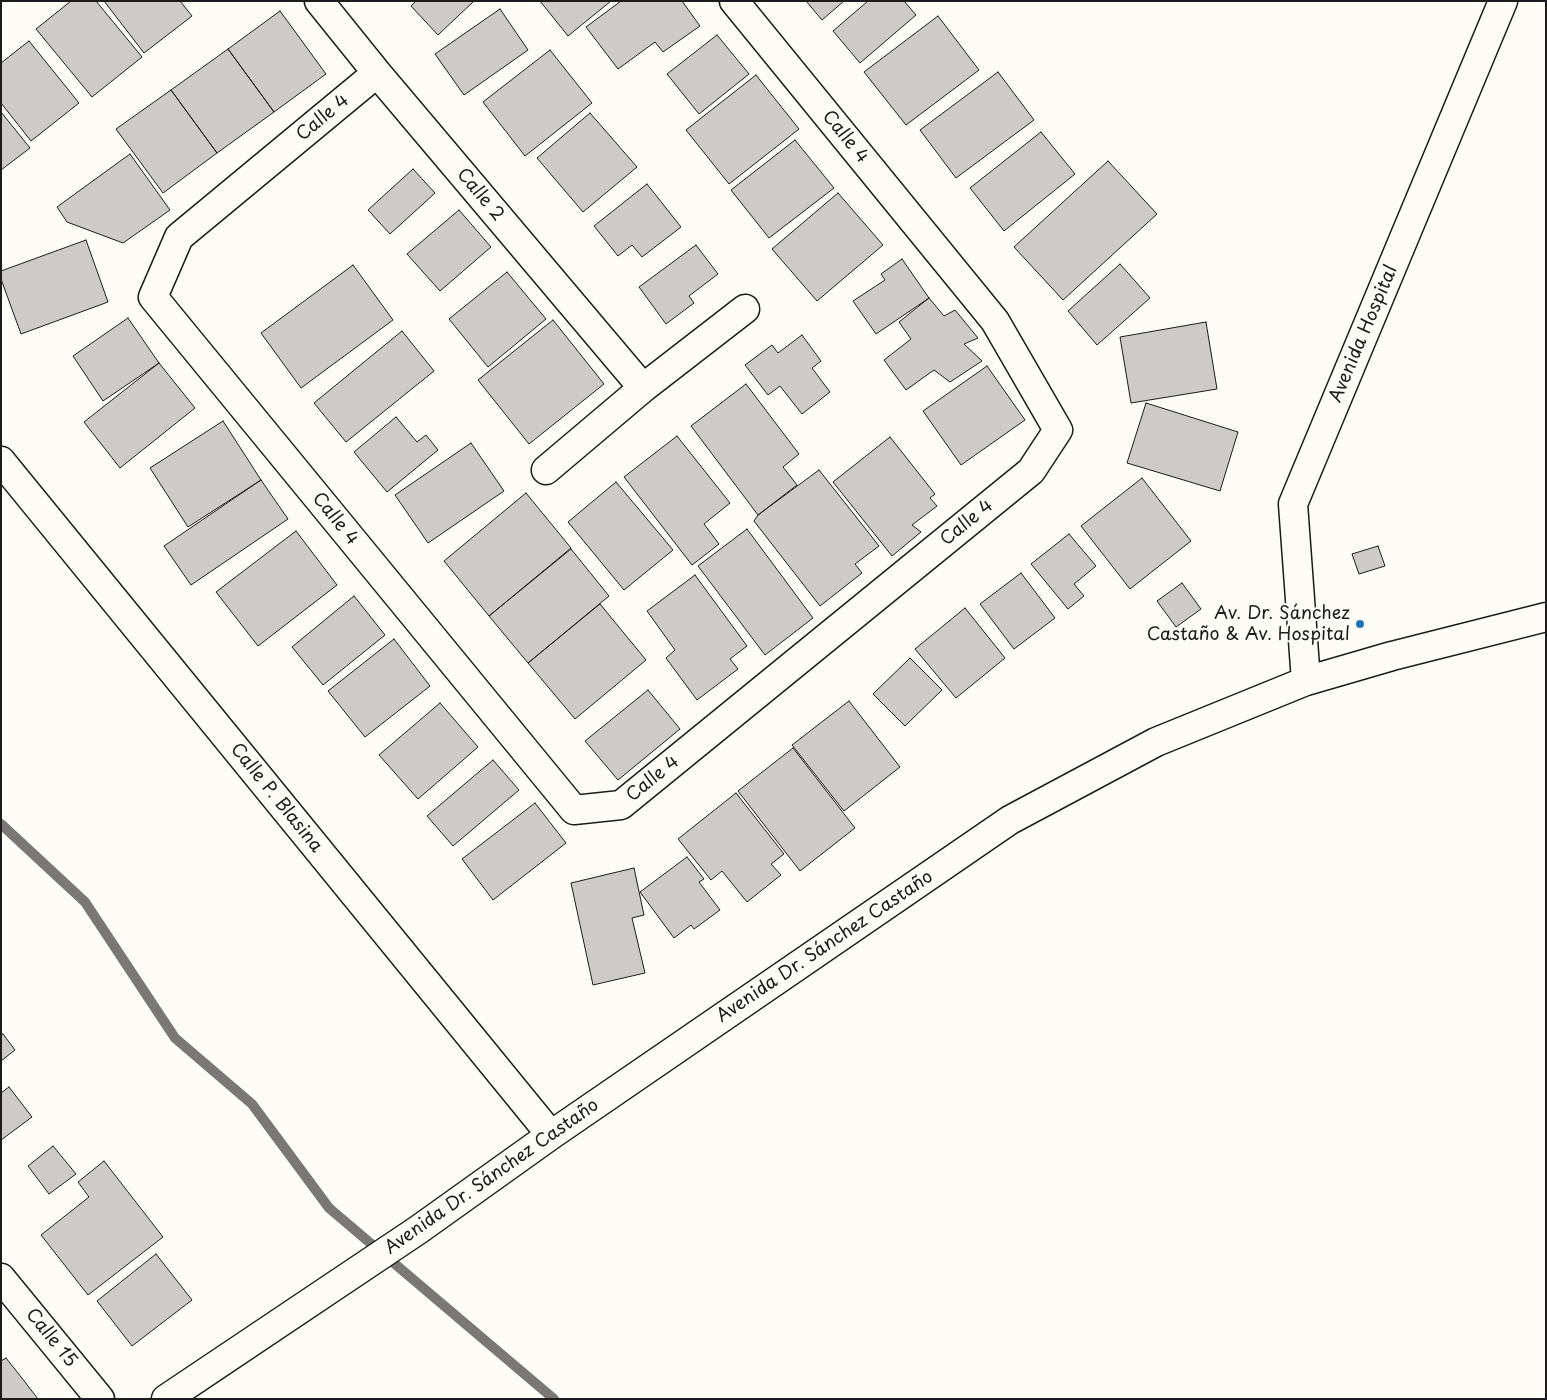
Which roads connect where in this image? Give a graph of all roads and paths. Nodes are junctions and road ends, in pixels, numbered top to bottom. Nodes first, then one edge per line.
1 (320, 1) edge
2 (734, 1) edge
3 (1503, 1) edge
4 (377, 73) junction
5 (745, 310) dead end
6 (643, 388) junction
7 (1, 462) edge
8 (546, 470) dead end
9 (1546, 617) edge
10 (1306, 681) junction
11 (551, 1135) junction
12 (1, 1278) edge
13 (100, 1399) edge
14 (166, 1399) edge

1 - 4 street, Calle 2
2 - 4 street, Calle 4
3 - 10 street, Avenida Hospital
4 - 6 street, Calle 2
5 - 6 street
6 - 8 street
7 - 11 street, Calle P. Blasina
9 - 10 street, Avenida Dr. Sánchez Castaño
10 - 11 street, Avenida Dr. Sánchez Castaño
11 - 14 street, Avenida Dr. Sánchez Castaño
12 - 13 street, Calle 15

